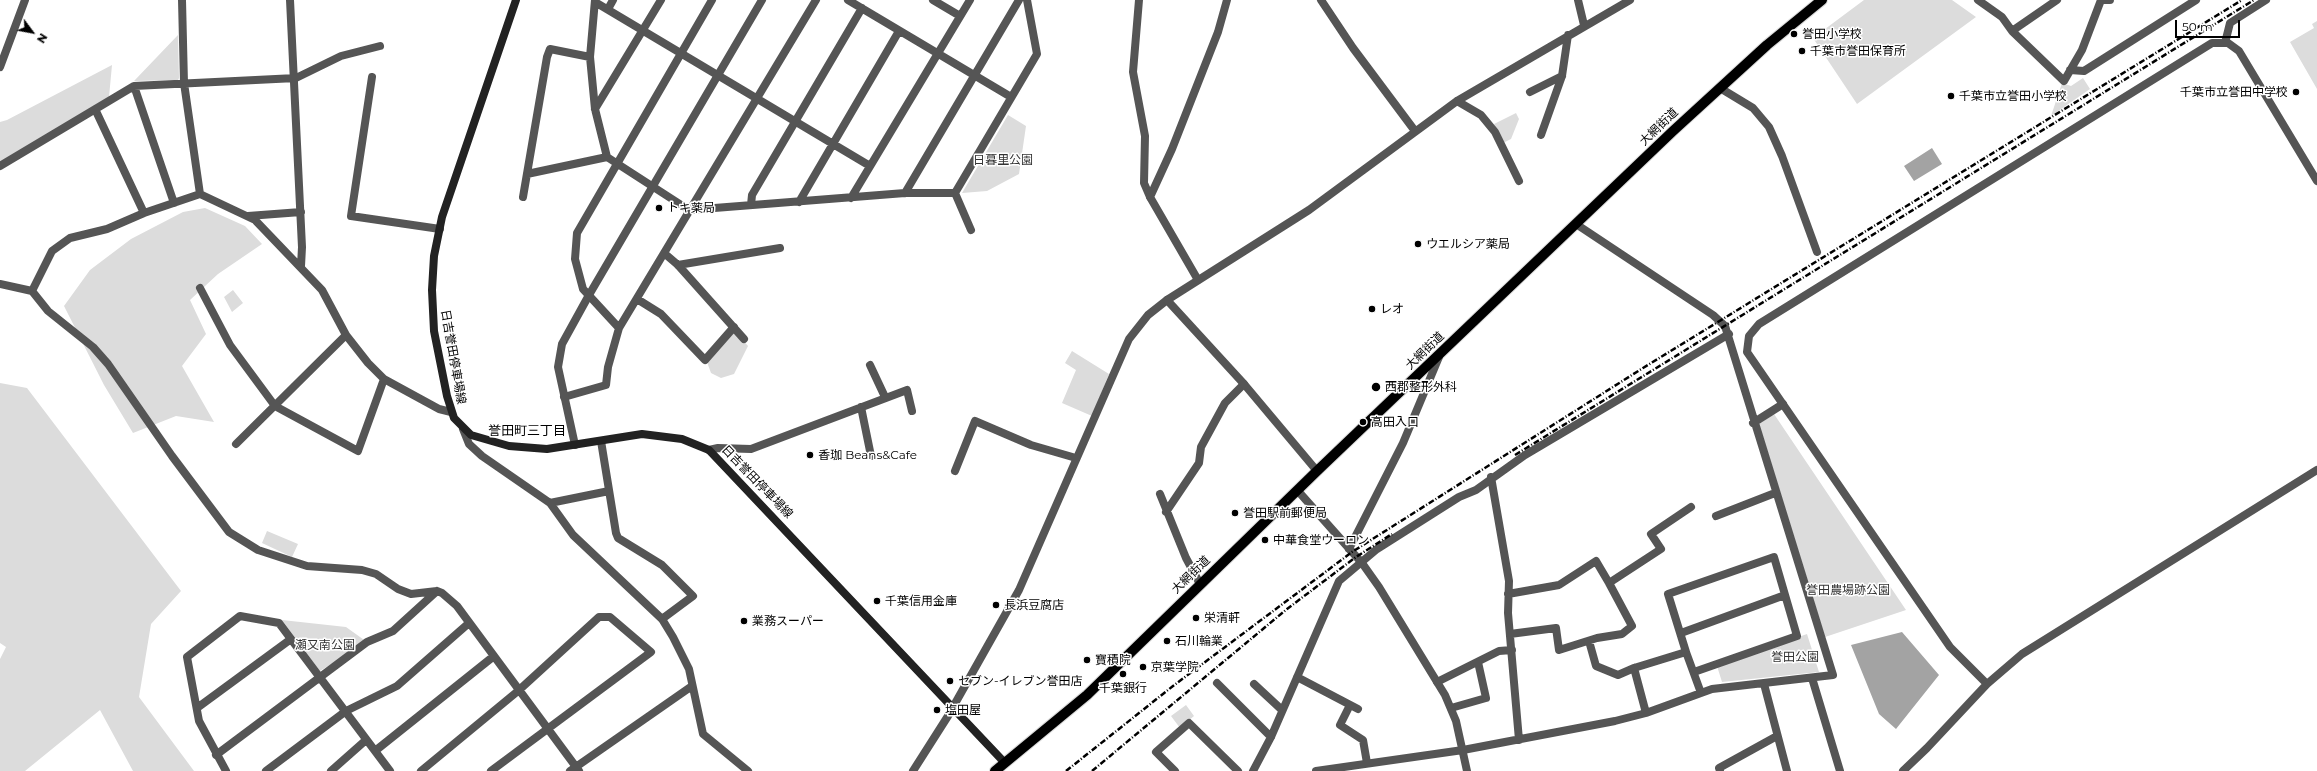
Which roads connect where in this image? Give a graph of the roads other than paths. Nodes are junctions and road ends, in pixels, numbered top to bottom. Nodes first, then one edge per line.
1 (25, 0) edge
2 (182, 0) edge
3 (290, 0) edge
4 (516, 0) edge
5 (613, 0) edge
6 (660, 0) edge
7 (712, 0) edge
8 (762, 0) edge
9 (816, 0) edge
10 (848, 0) edge
11 (933, 0) edge
12 (970, 0) edge
13 (1019, 0) edge
14 (1027, 0) edge
15 (1139, 0) edge
16 (1227, 0) edge
17 (1321, 0) edge
18 (1578, 0) edge
19 (1630, 0) edge
20 (1822, 0) edge
21 (1978, 0) edge
22 (2057, 0) edge
23 (2101, 0) edge
24 (2110, 0) edge
25 (2196, 0) edge
26 (2266, 0) edge
27 (595, 1) edge
28 (862, 8) junction
29 (608, 9) junction
30 (960, 16) junction
31 (1584, 25) junction
32 (643, 30) junction
33 (899, 31) junction
34 (2012, 31) junction
35 (1568, 35) junction
36 (2225, 43) junction
37 (380, 46) dead end
38 (681, 53) junction
39 (938, 54) junction
40 (590, 58) junction
41 (0, 67) edge
42 (2070, 70) junction
43 (718, 75) junction
44 (975, 75) junction
45 (1562, 76) junction
46 (372, 77) dead end
47 (296, 78) junction
48 (184, 83) junction
49 (134, 86) junction
50 (1720, 88) junction
51 (1530, 92) dead end
52 (1011, 97) junction
53 (757, 98) junction
54 (1457, 100) junction
55 (95, 109) junction
56 (595, 109) junction
57 (795, 121) junction
58 (1415, 131) junction
59 (1541, 135) dead end
60 (833, 144) junction
61 (607, 157) junction
62 (616, 164) junction
63 (0, 166) edge
64 (870, 166) junction
65 (527, 174) junction
66 (1519, 181) dead end
67 (2317, 181) edge
68 (653, 186) junction
69 (905, 193) junction
70 (955, 193) junction
71 (200, 194) junction
72 (522, 197) dead end
73 (1150, 197) junction
74 (851, 198) junction
75 (174, 202) junction
76 (799, 202) junction
77 (751, 205) junction
78 (690, 210) junction
79 (301, 212) junction
80 (144, 213) junction
81 (248, 216) junction
82 (1576, 224) junction
83 (440, 229) junction
84 (971, 230) dead end
85 (780, 248) dead end
86 (664, 252) junction
87 (1817, 252) dead end
88 (678, 265) junction
89 (301, 266) junction
90 (1198, 280) junction
91 (0, 284) edge
92 (200, 288) dead end
93 (32, 291) junction
94 (589, 295) junction
95 (637, 299) junction
96 (1167, 300) junction
97 (734, 327) junction
98 (619, 328) junction
99 (1728, 334) junction
100 (346, 336) junction
101 (744, 339) dead end
102 (1439, 357) junction
103 (870, 365) dead end
104 (384, 379) junction
105 (1244, 384) junction
106 (564, 397) junction
107 (885, 397) junction
108 (1783, 404) junction
109 (275, 406) junction
110 (861, 407) junction
111 (912, 411) dead end
112 (451, 412) junction
113 (1753, 423) junction
114 (463, 429) junction
115 (600, 441) junction
116 (236, 444) dead end
117 (575, 445) junction
118 (709, 450) junction
119 (871, 456) dead end
120 (1076, 458) junction
121 (2317, 470) edge
122 (1317, 471) junction
123 (955, 472) dead end
124 (1491, 477) junction
125 (1298, 490) junction
126 (608, 491) junction
127 (1775, 493) junction
128 (1160, 494) dead end
129 (550, 503) junction
130 (1691, 507) dead end
131 (1166, 512) junction
132 (1716, 516) dead end
133 (1350, 549) junction
134 (1362, 563) junction
135 (1609, 583) junction
136 (1200, 584) junction
137 (437, 591) junction
138 (1508, 594) junction
139 (1785, 595) junction
140 (662, 620) junction
141 (469, 623) junction
142 (1681, 633) junction
143 (1510, 634) junction
144 (291, 639) junction
145 (1589, 641) junction
146 (1512, 650) junction
147 (1686, 652) junction
148 (494, 656) junction
149 (1478, 662) junction
150 (1634, 668) junction
151 (1694, 672) junction
152 (319, 676) junction
153 (1297, 677) junction
154 (1812, 678) junction
155 (1437, 682) junction
156 (1217, 683) dead end
157 (1254, 684) dead end
158 (1764, 684) junction
159 (1987, 684) junction
160 (692, 686) junction
161 (518, 691) junction
162 (1701, 693) junction
163 (1350, 705) junction
164 (953, 707) junction
165 (197, 708) junction
166 (1451, 708) junction
167 (1358, 709) dead end
168 (1282, 710) junction
169 (346, 711) junction
170 (1646, 713) junction
171 (547, 730) junction
172 (1777, 736) junction
173 (1271, 737) junction
174 (366, 740) junction
175 (1519, 740) junction
176 (1463, 750) junction
177 (375, 751) junction
178 (216, 756) junction
179 (1004, 762) junction
180 (1367, 763) junction
181 (575, 770) edge
182 (226, 771) edge
183 (266, 771) edge
184 (331, 771) edge
185 (390, 771) edge
186 (422, 771) edge
187 (491, 771) edge
188 (748, 771) edge
189 (913, 771) edge
190 (994, 771) edge
191 (1175, 771) edge
192 (1238, 771) edge
193 (1253, 771) edge
194 (1316, 771) edge
195 (1467, 771) edge
196 (1720, 771) edge
197 (1787, 771) edge
198 (1840, 771) edge
199 (1903, 771) edge

1 - 41 street
2 - 48 street
3 - 47 street
4 - 83 main road, 日吉誉田停車場線
5 - 29 street
6 - 32 street
7 - 38 street
8 - 43 street
9 - 53 street
10 - 28 street
11 - 30 street
12 - 30 street
13 - 44 street
14 - 52 street
15 - 73 street
16 - 73 street
17 - 58 street
18 - 31 street
19 - 31 street
20 - 50 main road, 大網街道
21 - 34 street
22 - 34 street
23 - 24 street
23 - 42 street
25 - 42 street
26 - 36 street
27 - 29 street
27 - 40 street
28 - 33 street
28 - 57 street
29 - 32 street
30 - 39 street
31 - 35 street
32 - 38 street
32 - 56 street
33 - 39 street
33 - 60 street
34 - 42 street
35 - 45 street
35 - 54 street
36 - 67 street
36 - 108 street
37 - 47 street
38 - 43 street
38 - 62 street
39 - 44 street
39 - 64 street
40 - 56 street
40 - 65 street
43 - 53 street
43 - 68 street
44 - 52 street
44 - 69 street
45 - 51 street
45 - 59 street
46 - 83 street
47 - 48 street
47 - 79 street
48 - 49 street
48 - 71 street
49 - 55 street
49 - 75 street
50 - 82 main road, 大網街道
50 - 87 street
52 - 70 street
53 - 57 street
53 - 78 street
54 - 58 street
54 - 66 street
55 - 63 street
55 - 80 street
56 - 61 street
57 - 60 street
57 - 77 street
58 - 90 street
60 - 64 street
60 - 76 street
61 - 62 street
61 - 65 street
62 - 68 street
62 - 94 street
64 - 74 street
65 - 72 street
68 - 78 street
68 - 94 street
69 - 70 street
69 - 74 street
70 - 84 street
71 - 75 street
71 - 81 street
73 - 90 street
74 - 76 street
75 - 80 street
76 - 77 street
77 - 78 street
78 - 86 street
79 - 81 street
79 - 89 street
80 - 93 street
81 - 89 street
82 - 99 street
82 - 102 main road, 大網街道
83 - 112 main road, 日吉誉田停車場線
85 - 88 street
86 - 88 street
86 - 95 street
88 - 97 street
89 - 100 street
90 - 96 street
91 - 93 street
92 - 109 street
93 - 137 street
94 - 98 street
94 - 106 street
95 - 97 street
95 - 98 street
96 - 105 street
96 - 120 street
97 - 101 street
98 - 106 street
99 - 113 street
99 - 124 street
100 - 104 street
100 - 109 street
102 - 122 main road, 大網街道
102 - 133 street
103 - 107 street
104 - 109 street
104 - 112 street
105 - 122 street
105 - 131 street
106 - 117 street
107 - 110 street
107 - 111 street
108 - 113 street
108 - 159 street
109 - 116 street
110 - 118 street
110 - 119 street
112 - 114 main road, 日吉誉田停車場線
113 - 127 street
114 - 117 main road, 日吉誉田停車場線
114 - 129 street
115 - 117 main road, 日吉誉田停車場線
115 - 118 main road, 日吉誉田停車場線
115 - 126 street
118 - 164 main road, 日吉誉田停車場線
120 - 123 street
120 - 164 street
121 - 159 street
122 - 125 main road, 大網街道
124 - 134 street
124 - 138 street
125 - 133 street
125 - 136 main road, 大網街道
126 - 129 street
126 - 140 street
127 - 132 street
127 - 154 street
128 - 131 street
129 - 140 street
130 - 135 street
131 - 136 street
133 - 134 street
134 - 153 street
134 - 155 street
135 - 138 street
135 - 145 street
136 - 179 main road, 大網街道
137 - 141 street
137 - 152 street
138 - 143 street
139 - 142 street
139 - 142 street
139 - 151 street
140 - 160 street
141 - 148 street
141 - 169 street
142 - 147 street
143 - 145 street
143 - 146 street
144 - 152 street
144 - 165 street
144 - 165 street
145 - 150 street
146 - 149 street
146 - 175 street
147 - 150 street
147 - 151 street
148 - 161 street
148 - 177 street
149 - 155 street
149 - 166 street
150 - 170 street
151 - 162 street
152 - 169 street
152 - 178 street
153 - 163 street
153 - 168 street
154 - 158 street
154 - 198 street
155 - 166 street
156 - 173 street
157 - 168 street
158 - 162 street
158 - 172 street
159 - 199 street
160 - 181 street
160 - 188 street
161 - 171 street
161 - 171 street
161 - 186 street
162 - 170 street
163 - 167 street
163 - 180 street
164 - 179 main road, 日吉誉田停車場線
164 - 189 street
165 - 178 street
166 - 176 street
168 - 173 street
169 - 174 street
169 - 183 street
170 - 175 street
171 - 181 street
171 - 187 street
172 - 196 street
172 - 197 street
173 - 193 street
174 - 177 street
174 - 184 street
175 - 176 street
176 - 180 street
176 - 195 street
177 - 185 street
178 - 182 street
179 - 190 main road, 大網街道
180 - 194 street
191 - 192 street

